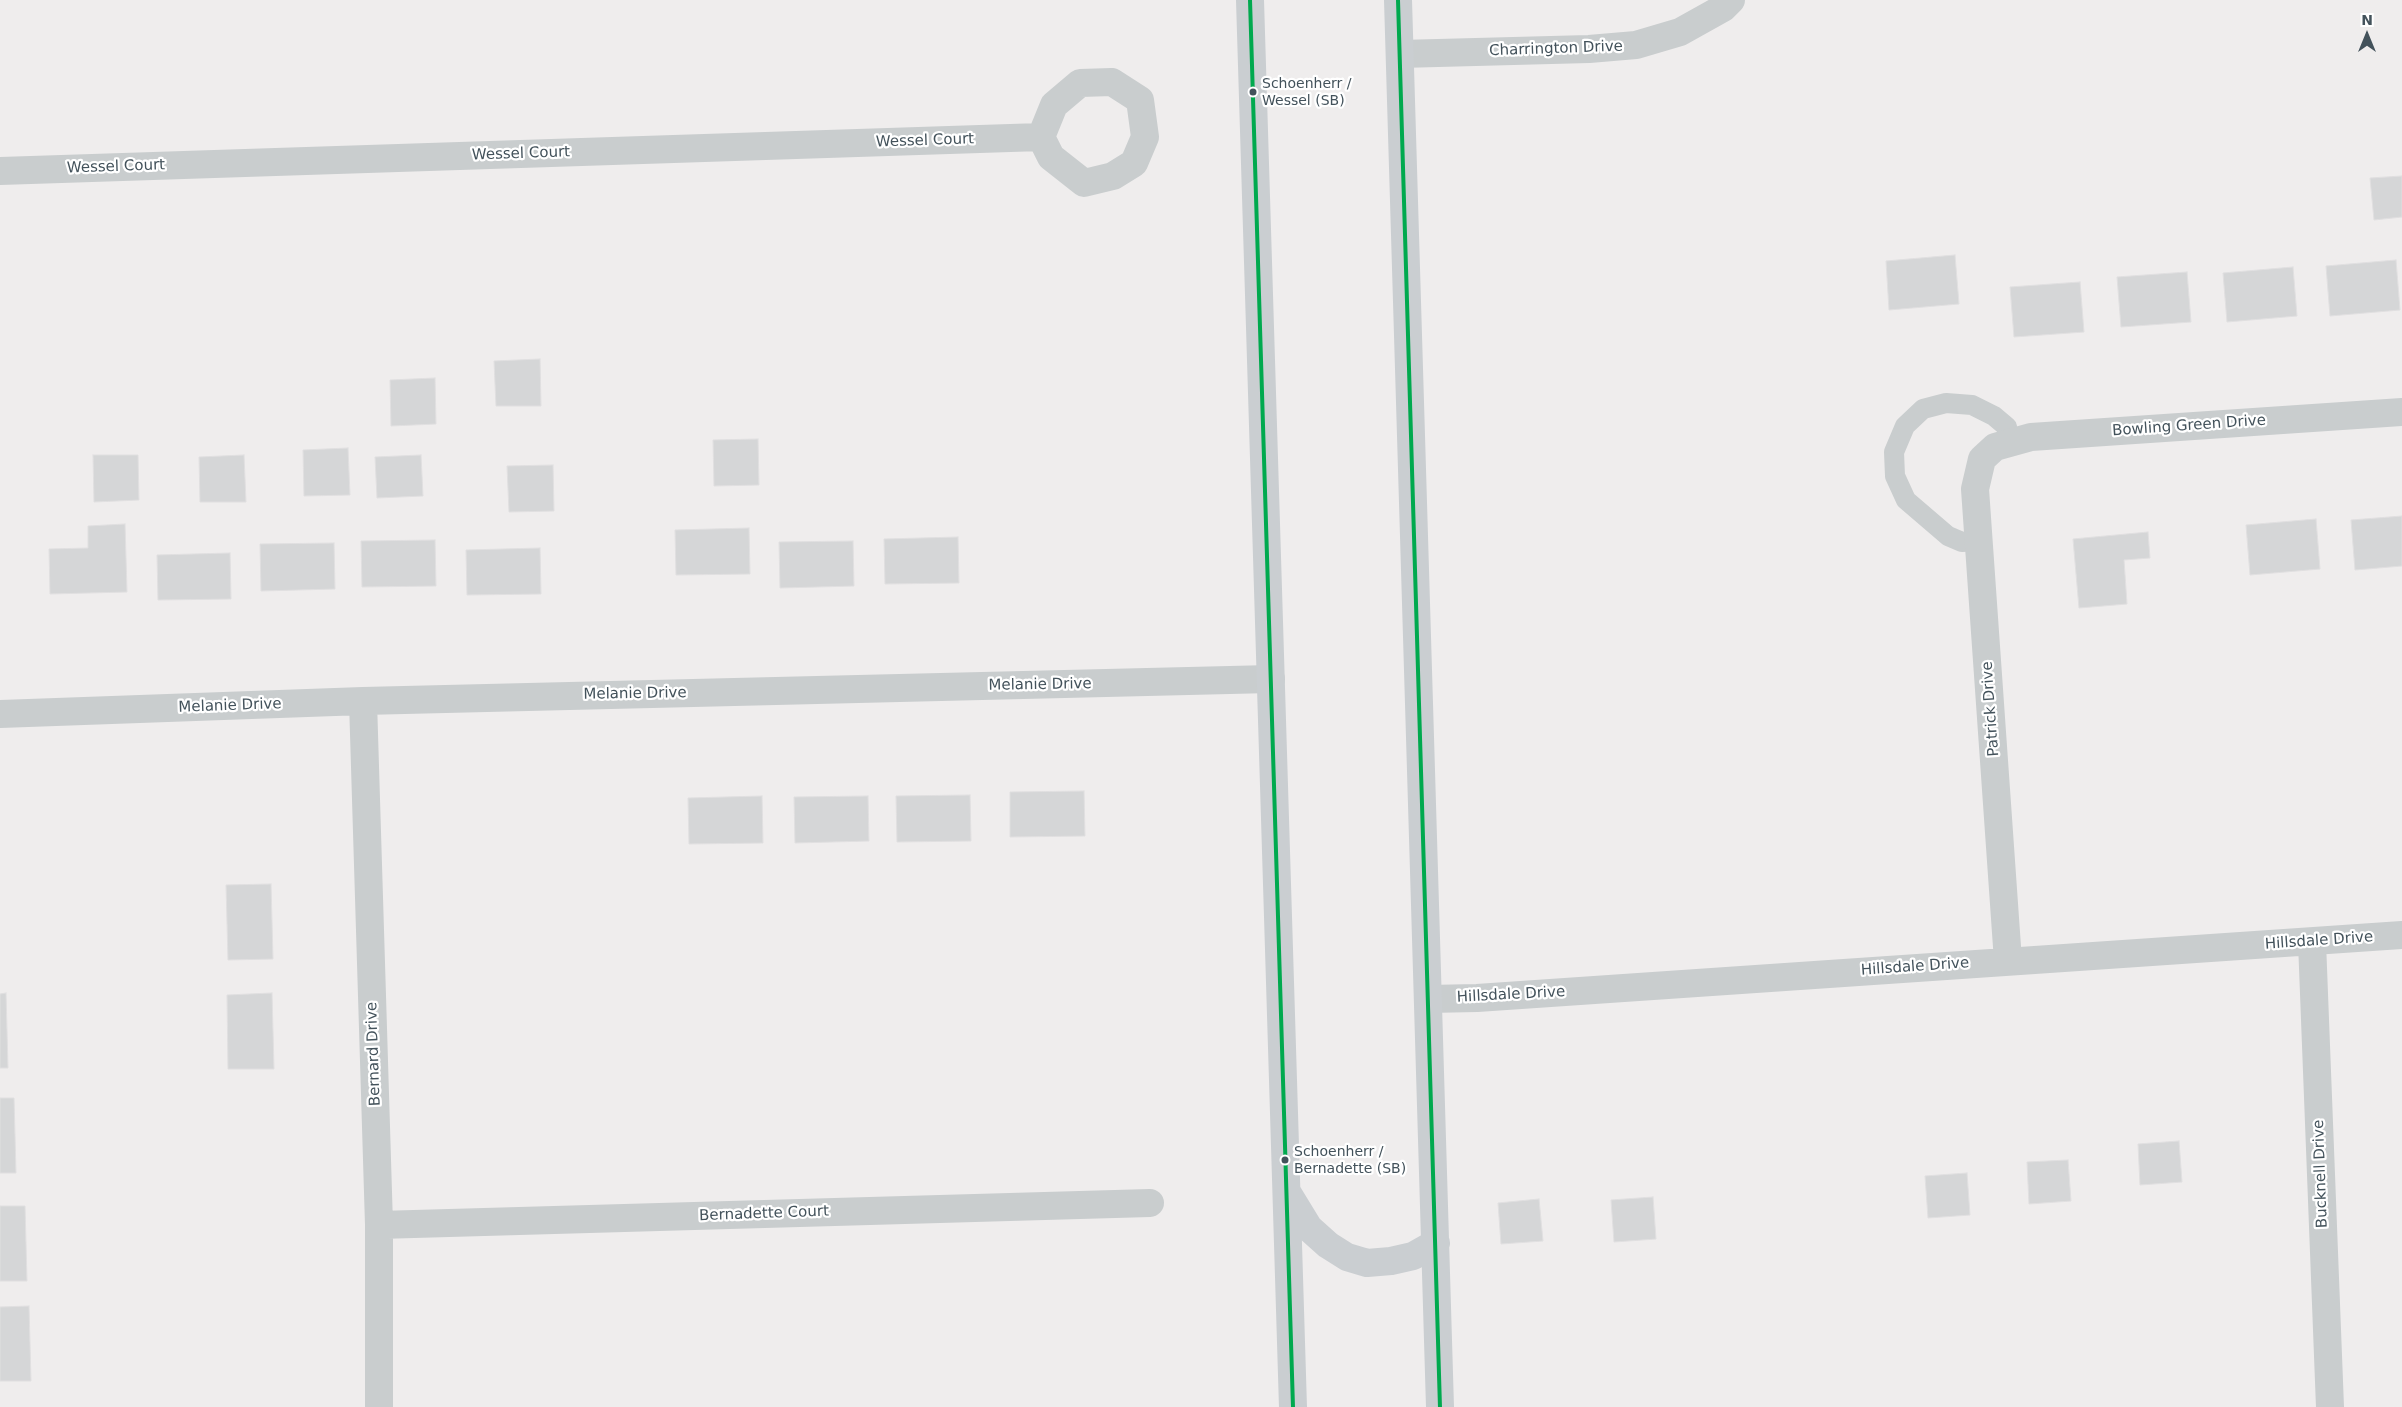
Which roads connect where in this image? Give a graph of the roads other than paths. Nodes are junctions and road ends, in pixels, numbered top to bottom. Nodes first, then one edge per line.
1 (1250, 0) edge
2 (1398, 0) edge
3 (1731, 0) edge
4 (1400, 54) junction
5 (1041, 137) dead end
6 (0, 171) edge
7 (2402, 412) edge
8 (2010, 441) junction
9 (1982, 459) joint
10 (1979, 541) junction
11 (1271, 679) junction
12 (363, 701) junction
13 (0, 714) edge
14 (2402, 935) edge
15 (2312, 942) junction
16 (2008, 961) junction
17 (1428, 998) junction
18 (1287, 1190) junction
19 (1150, 1202) dead end
20 (379, 1225) junction
21 (1436, 1243) junction
22 (379, 1407) edge
23 (1293, 1407) edge
24 (1440, 1407) edge
25 (2330, 1407) edge

1 - 11 main road
2 - 4 main road
3 - 4 street, Charrington Drive
4 - 17 main road
5 - 6 street, Wessel Court
7 - 8 street, Bowling Green Drive
8 - 9 street, Bowling Green Drive
8 - 10 lane
9 - 10 street, Patrick Drive
10 - 16 street, Patrick Drive
11 - 12 street, Melanie Drive
11 - 18 main road
12 - 13 street, Melanie Drive
12 - 20 street, Bernard Drive
14 - 15 street, Hillsdale Drive
15 - 16 street, Hillsdale Drive
15 - 25 street, Bucknell Drive
16 - 17 street, Hillsdale Drive
17 - 21 main road
18 - 21 main road
18 - 23 main road
19 - 20 street, Bernadette Court
20 - 22 street, Bernard Drive
21 - 24 main road

